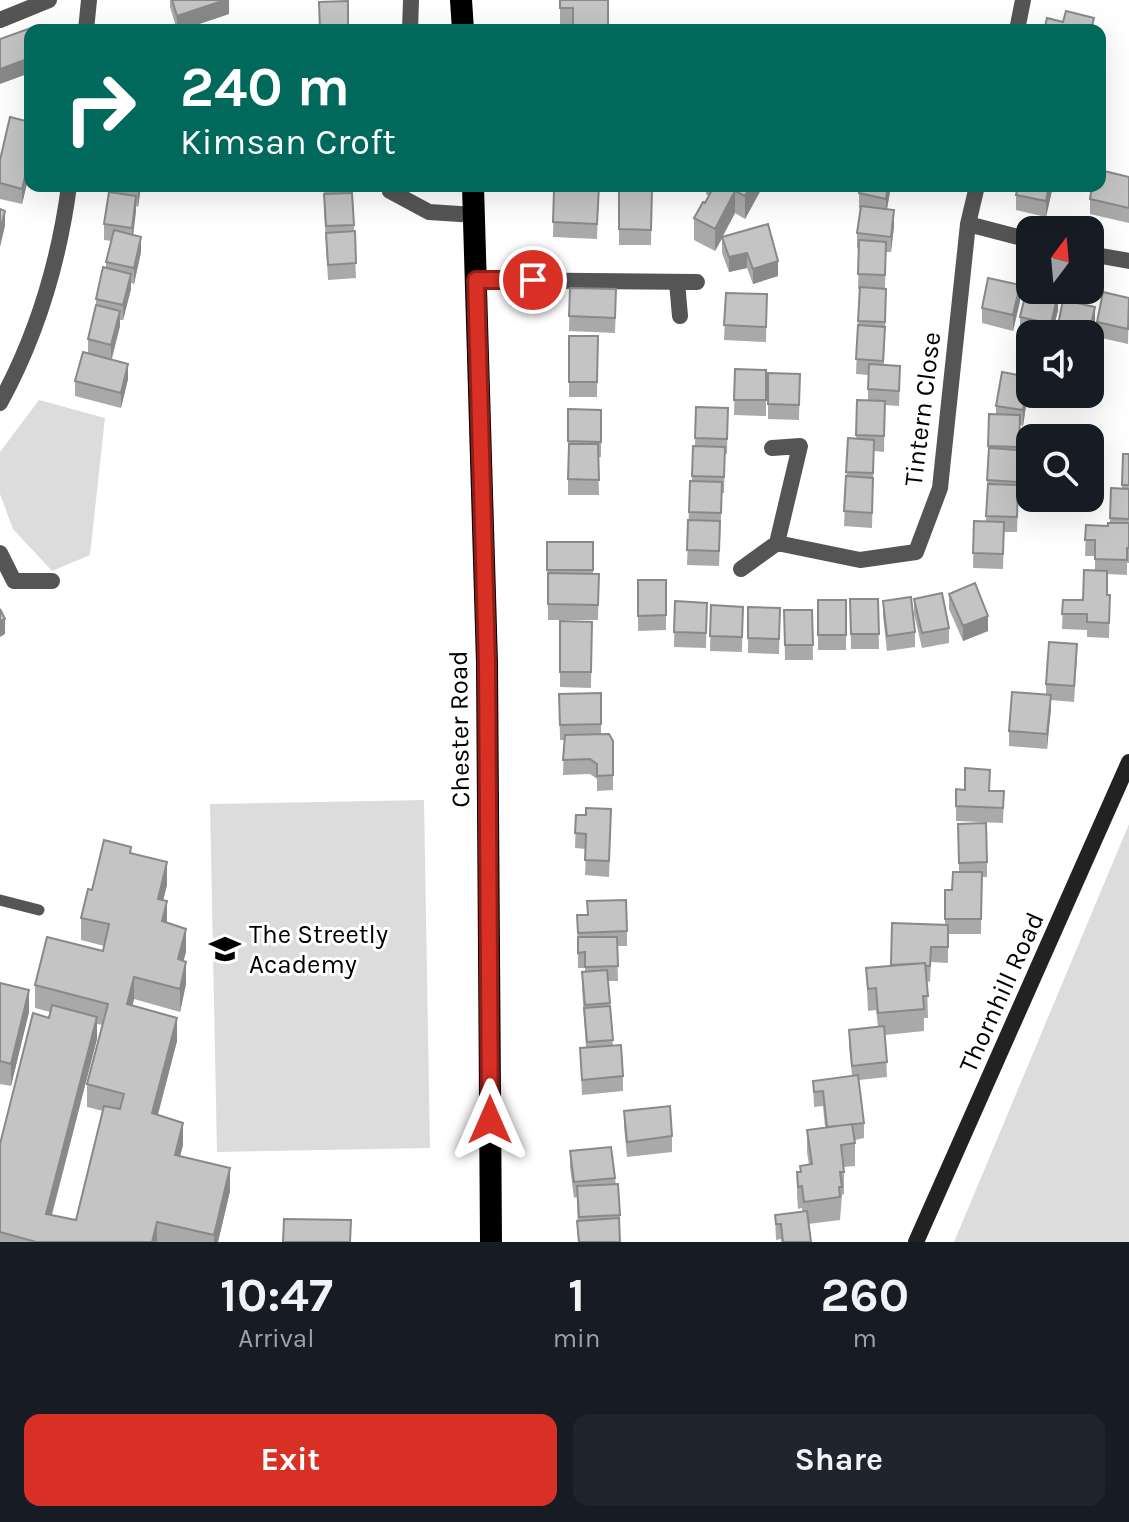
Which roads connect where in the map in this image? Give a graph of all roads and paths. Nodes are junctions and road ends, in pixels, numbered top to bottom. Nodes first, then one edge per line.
1 (49, 0) edge
2 (89, 0) edge
3 (411, 0) edge
4 (461, 0) edge
5 (1023, 0) edge
6 (0, 20) edge
7 (87, 24) edge
8 (410, 24) edge
9 (463, 24) edge
10 (1018, 24) edge
11 (68, 192) edge
12 (392, 192) edge
13 (473, 192) edge
14 (976, 192) edge
15 (475, 215) junction
16 (968, 224) junction
17 (1016, 236) edge
18 (1104, 257) edge
19 (1129, 261) edge
20 (476, 280) junction
21 (677, 282) junction
22 (697, 282) dead end
23 (680, 316) dead end
24 (0, 403) edge
25 (772, 448) dead end
26 (777, 543) junction
27 (0, 553) edge
28 (741, 569) dead end
29 (52, 581) dead end
30 (1129, 762) edge
31 (0, 900) edge
32 (39, 910) dead end
33 (491, 1242) edge
34 (916, 1242) edge

1 - 6 street
2 - 7 street
3 - 8 street
4 - 9 highway
5 - 10 street
11 - 24 street
12 - 15 street
13 - 15 highway, Chester Road
14 - 16 street
15 - 20 highway, Chester Road
16 - 17 street
16 - 26 street, Tintern Close
18 - 19 street
20 - 21 street
20 - 33 highway, Chester Road
21 - 22 street
21 - 23 street
25 - 26 street
26 - 28 street
27 - 29 street
30 - 34 main road, Thornhill Road
31 - 32 lane

